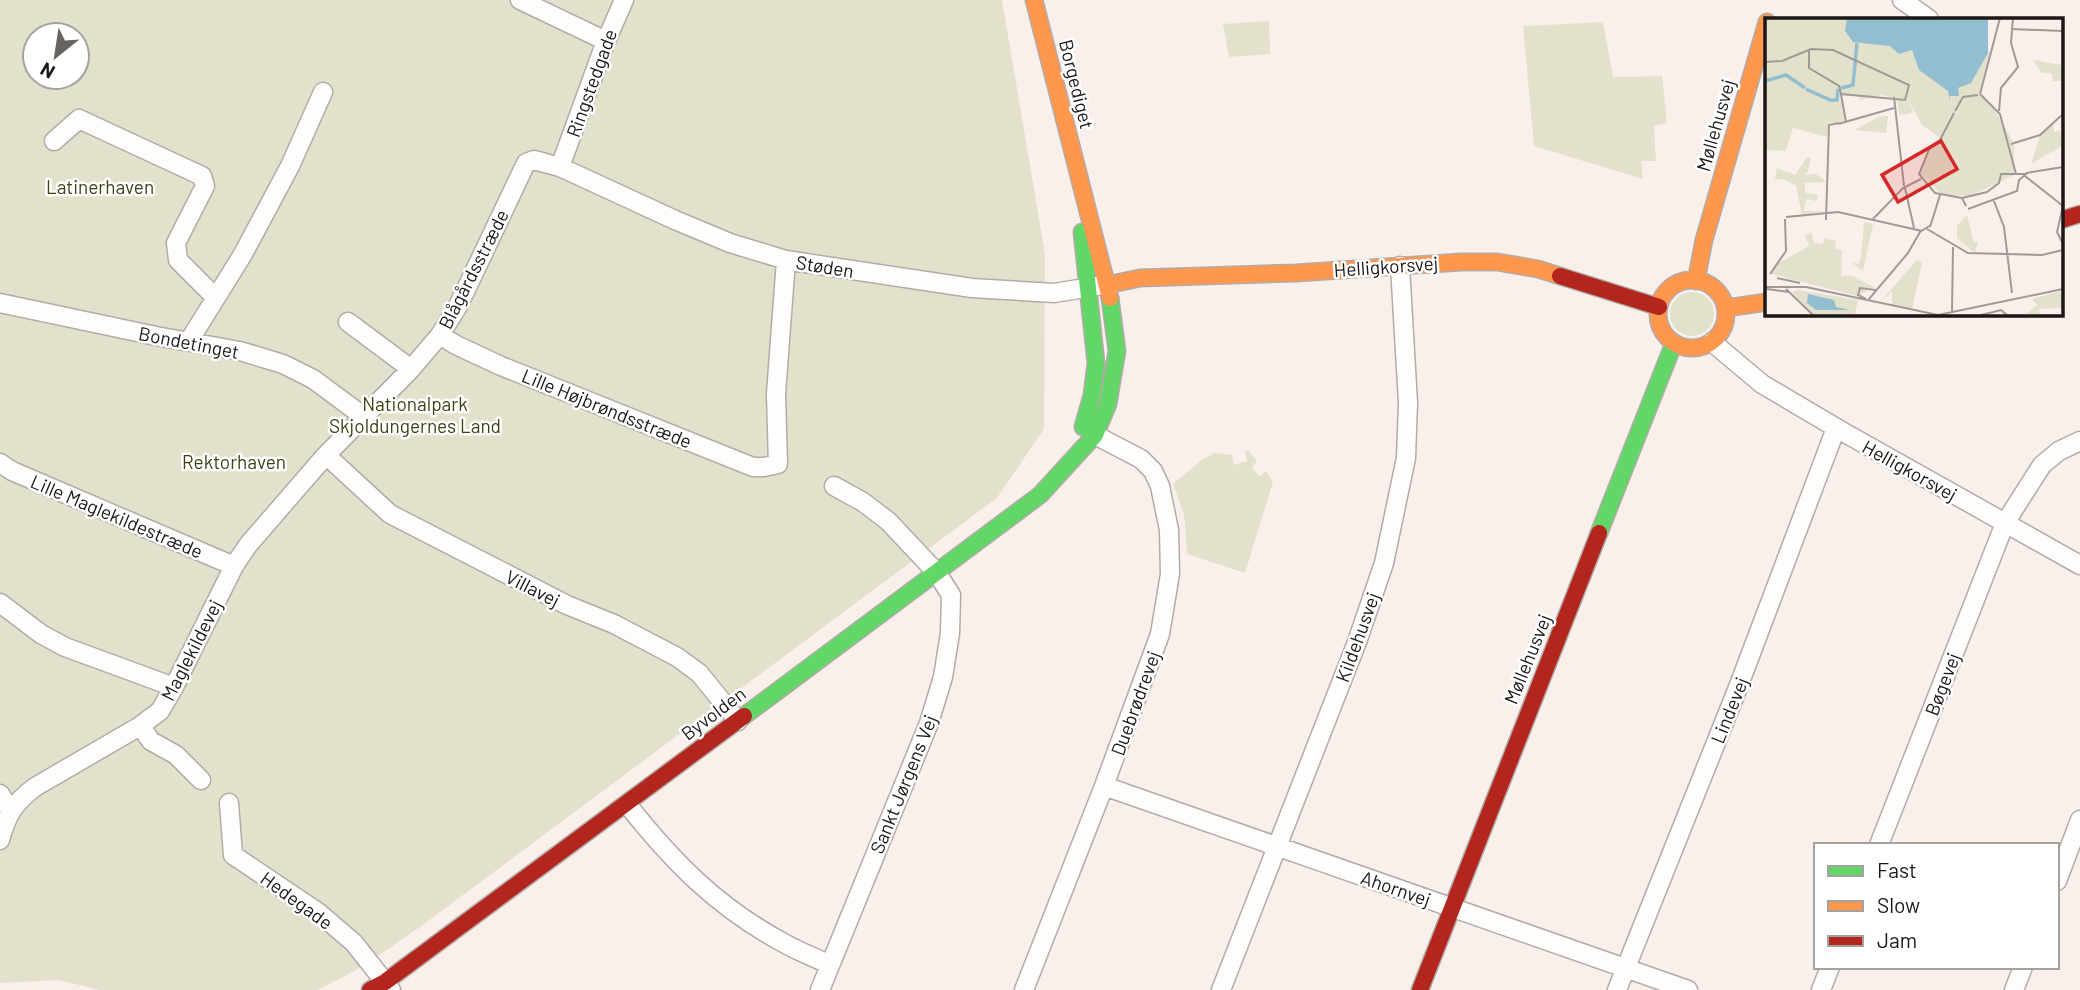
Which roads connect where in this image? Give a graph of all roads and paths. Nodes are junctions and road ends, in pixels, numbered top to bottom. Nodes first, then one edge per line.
1 (520, 0) edge
2 (624, 0) edge
3 (1034, 0) edge
4 (1902, 0) edge
5 (1928, 18) edge
6 (1765, 28) edge
7 (606, 41) junction
8 (323, 92) dead end
9 (54, 141) dead end
10 (526, 163) joint
11 (560, 167) junction
12 (1080, 179) junction
13 (2080, 214) edge
14 (2062, 220) edge
15 (786, 260) junction
16 (1400, 266) junction
17 (1696, 281) junction
18 (1107, 285) junction
19 (1088, 288) junction
20 (215, 296) junction
21 (1765, 302) edge
22 (0, 303) edge
23 (1659, 307) junction
24 (1726, 307) junction
25 (348, 322) dead end
26 (440, 335) junction
27 (189, 341) junction
28 (1712, 342) junction
29 (1674, 343) junction
30 (411, 369) junction
31 (363, 416) junction
32 (1836, 428) junction
33 (1095, 435) junction
34 (2080, 441) edge
35 (326, 456) junction
36 (0, 463) edge
37 (1062, 472) junction
38 (834, 486) dead end
39 (2005, 523) junction
40 (2080, 565) edge
41 (234, 566) junction
42 (937, 573) junction
43 (1, 609) edge
44 (174, 687) junction
45 (738, 721) junction
46 (140, 726) junction
47 (201, 780) dead end
48 (1104, 786) junction
49 (0, 794) edge
50 (229, 803) dead end
51 (627, 804) junction
52 (5, 815) edge
53 (2080, 820) edge
54 (0, 840) edge
55 (1880, 843) edge
56 (1276, 847) junction
57 (2059, 876) edge
58 (1451, 907) junction
59 (830, 965) junction
60 (1626, 968) junction
61 (1829, 969) edge
62 (2022, 969) edge
63 (382, 987) edge
64 (820, 990) edge
65 (1024, 990) edge
66 (1221, 990) edge
67 (1420, 990) edge
68 (1618, 990) edge
69 (1688, 990) edge
70 (1821, 990) edge
71 (2014, 990) edge

1 - 7 street
2 - 7 street, Ringstedgade
3 - 12 street, Borgediget
4 - 5 street
6 - 17 street, Møllehusvej
7 - 11 street, Ringstedgade
8 - 20 street
9 - 20 street
10 - 11 street, Støden
10 - 26 street, Blågårdsstræde
11 - 15 street, Støden
12 - 18 street, Borgediget
12 - 19 street, Borgediget
13 - 14 street
15 - 19 street, Støden
15 - 26 street, Lille Højbrøndsstræde
16 - 18 street, Helligkorsvej
16 - 23 street, Helligkorsvej
16 - 56 street, Kildehusvej
17 - 23 street
17 - 24 street
18 - 19 street, Støden
18 - 33 street, Byvolden
19 - 37 street, Byvolden
20 - 27 street
21 - 24 street
22 - 27 street, Bondetinget
23 - 29 street
24 - 28 street
25 - 30 street
26 - 30 street, Blågårdsstræde
27 - 31 street, Bondetinget
28 - 29 street
28 - 32 street, Helligkorsvej
29 - 58 street, Møllehusvej
30 - 31 street, Blågårdsstræde
31 - 35 street, Blågårdsstræde
32 - 39 street, Helligkorsvej
32 - 60 street, Lindevej
33 - 37 street, Byvolden
33 - 48 street, Duebrødrevej
34 - 39 street, Bøgevej
35 - 41 street, Maglekildevej
35 - 45 street, Villavej
36 - 41 street, Lille Maglekildestræde
37 - 42 street, Byvolden
38 - 42 street, Sankt Jørgens Vej
39 - 40 street, Helligkorsvej
39 - 55 street, Bøgevej
41 - 44 street, Maglekildevej
42 - 45 street, Byvolden
42 - 59 street, Sankt Jørgens Vej
43 - 44 street
44 - 46 street, Maglekildevej
45 - 51 street, Byvolden
46 - 47 street
46 - 52 street, Maglekildevej
48 - 56 street, Ahornvej
48 - 65 street, Duebrødrevej
49 - 52 street
50 - 63 street, Hedegade
51 - 59 street
51 - 63 street, Byvolden
52 - 54 street
53 - 57 street
56 - 58 street, Ahornvej
56 - 66 street, Kildehusvej
58 - 60 street, Ahornvej
58 - 67 street, Møllehusvej
59 - 64 street, Sankt Jørgens Vej
60 - 68 street, Lindevej
60 - 69 street, Ahornvej
61 - 70 street
62 - 71 street

